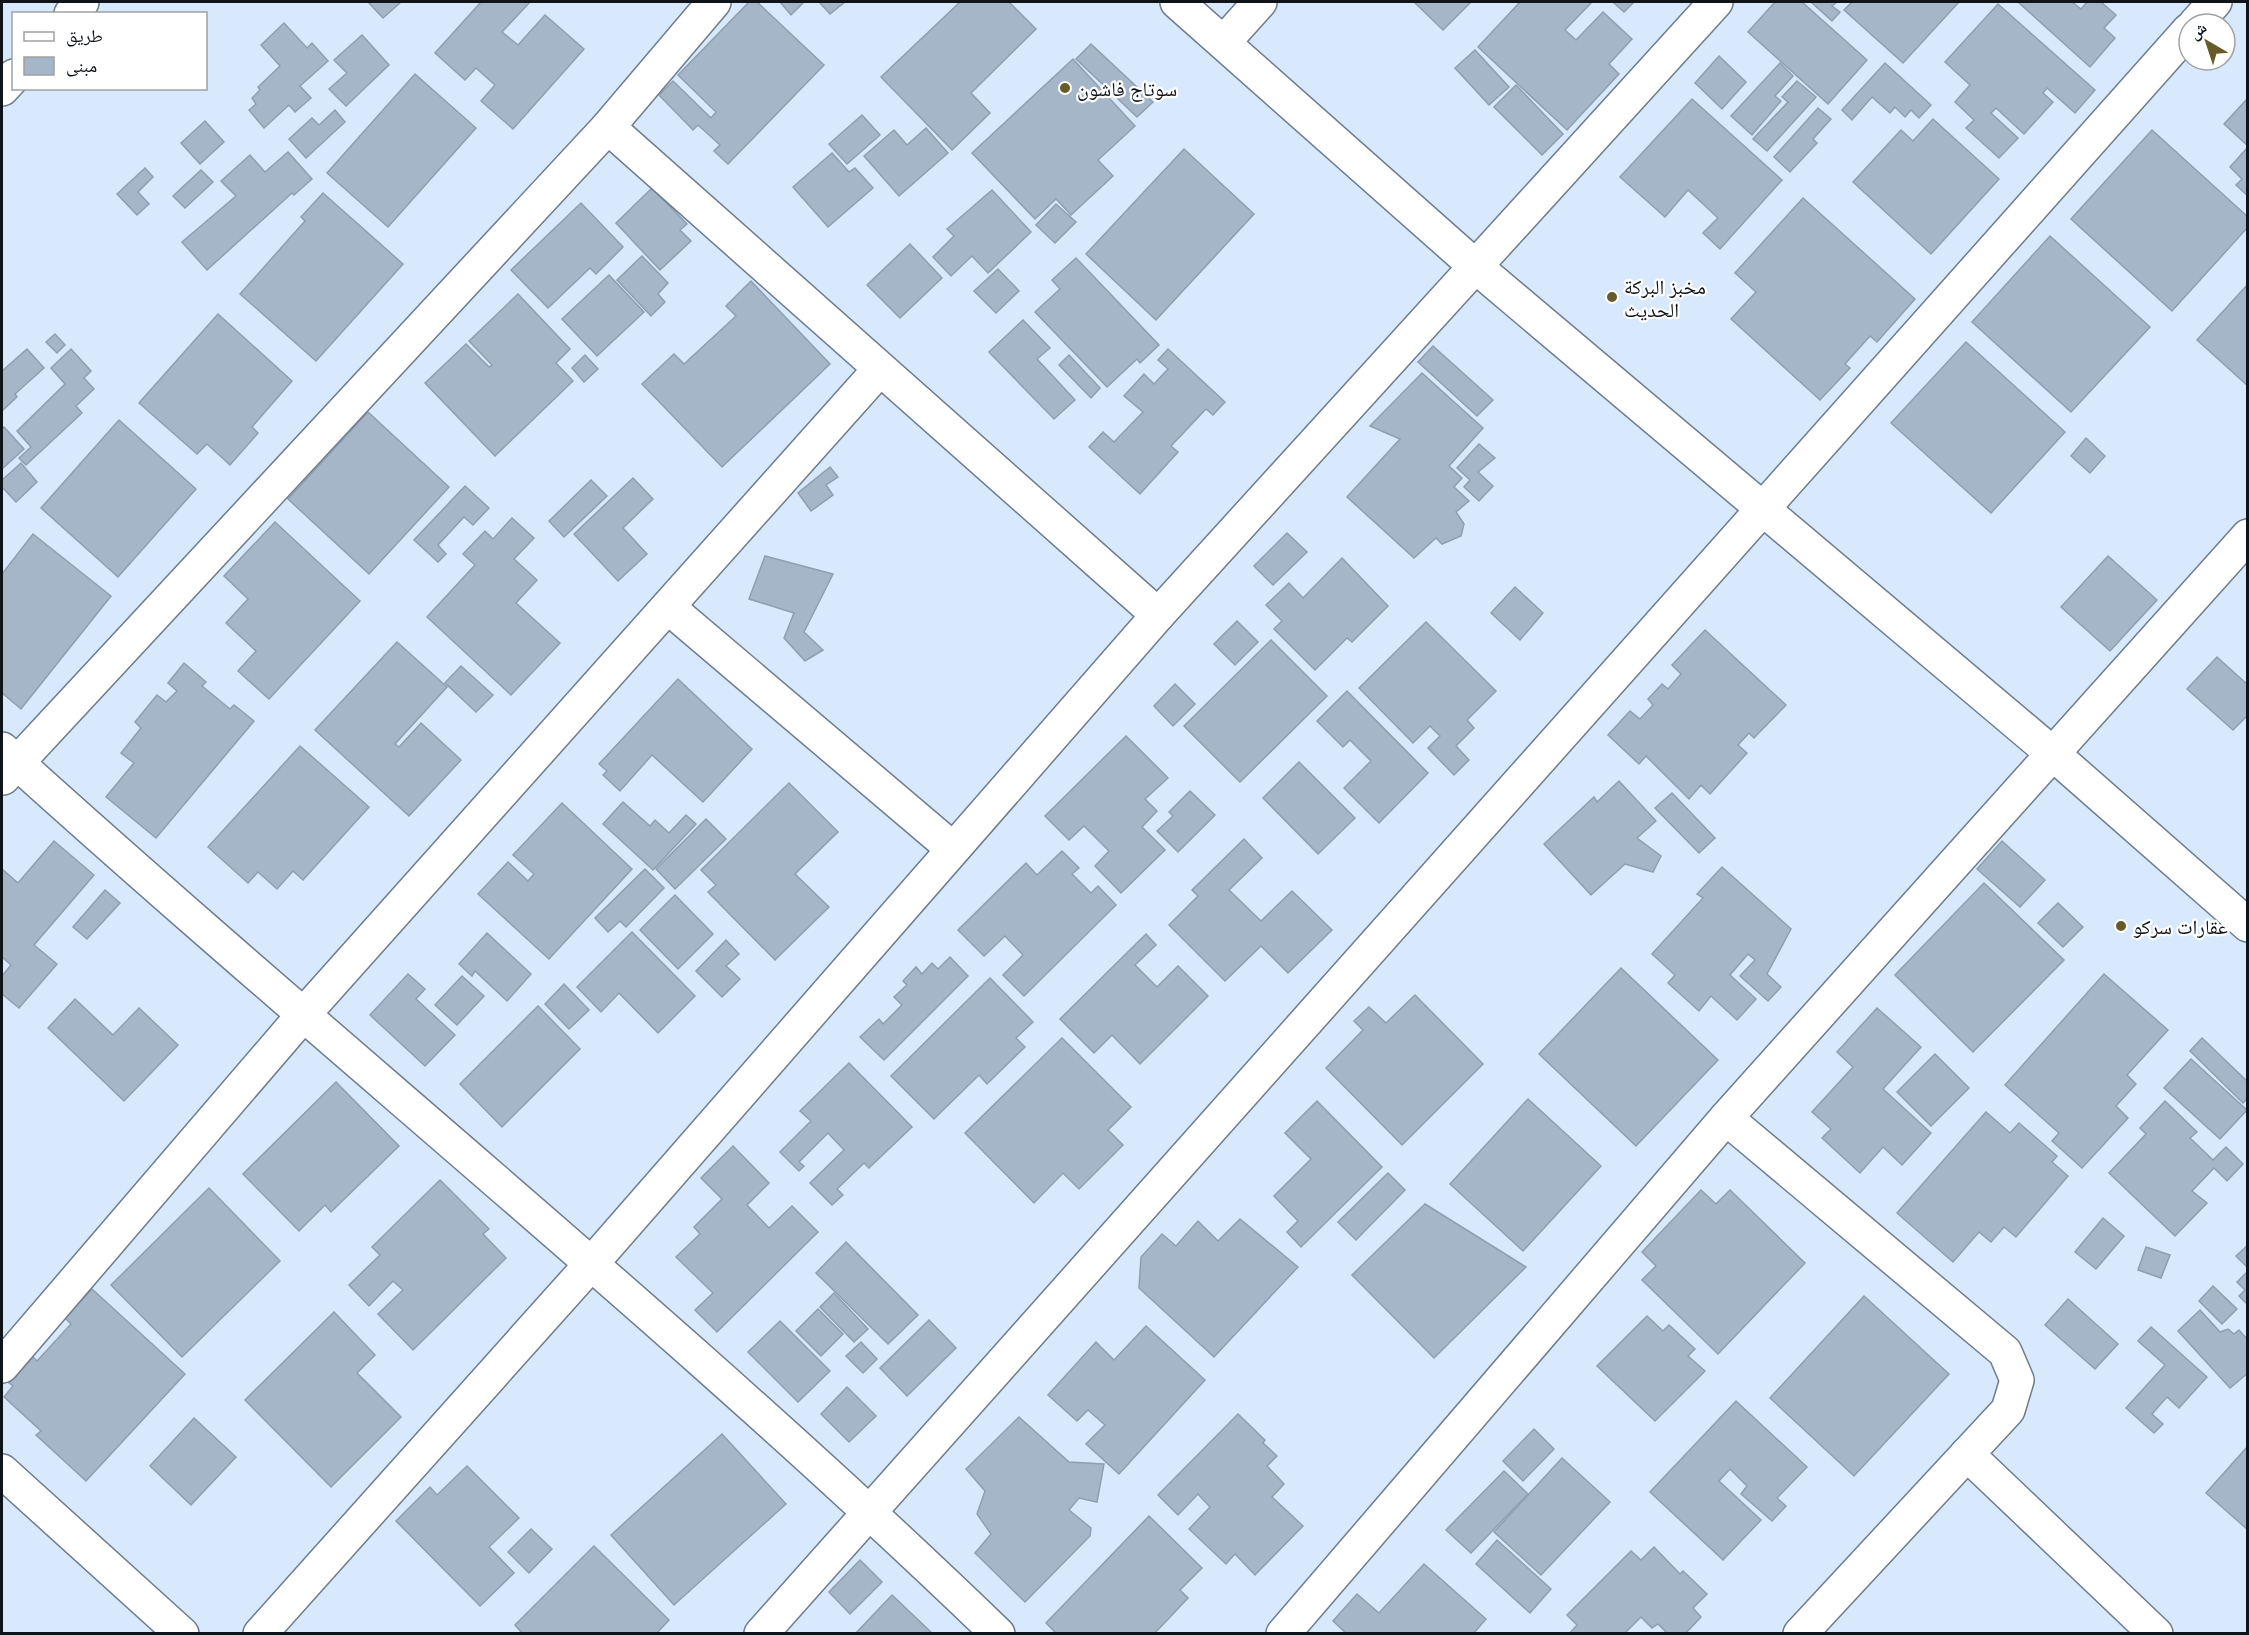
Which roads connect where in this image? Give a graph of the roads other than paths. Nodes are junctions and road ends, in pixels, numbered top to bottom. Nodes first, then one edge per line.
1 (714, 2) edge
2 (1178, 2) edge
3 (1260, 2) edge
4 (1716, 2) edge
5 (1224, 42) junction
6 (2177, 44) edge
7 (608, 127) junction
8 (1475, 266) junction
9 (879, 370) junction
10 (1765, 509) junction
11 (2247, 536) edge
12 (668, 607) junction
13 (1158, 615) junction
14 (2052, 753) junction
15 (6, 764) edge
16 (953, 849) junction
17 (2247, 925) edge
18 (304, 1014) junction
19 (1726, 1118) junction
20 (592, 1263) junction
21 (2, 1366) edge
22 (1967, 1454) junction
23 (2, 1471) edge
24 (872, 1512) junction
25 (182, 1634) edge
26 (260, 1634) edge
27 (761, 1634) edge
28 (998, 1634) edge
29 (1283, 1634) edge
30 (1800, 1634) edge
31 (2156, 1634) edge

1 - 7 street
2 - 5 street
3 - 5 street
4 - 8 street
5 - 8 street
6 - 10 street
7 - 9 street
7 - 15 street
8 - 10 street
8 - 13 street
9 - 12 street
9 - 13 street
10 - 14 street
10 - 24 street
11 - 14 street
12 - 16 street
12 - 18 street
13 - 16 street
14 - 17 street
14 - 19 street
15 - 18 street
16 - 20 street
18 - 20 street
18 - 21 street
19 - 22 street
19 - 29 street
20 - 24 street
20 - 26 street
22 - 30 street
22 - 31 street
23 - 25 street
24 - 27 street
24 - 28 street

